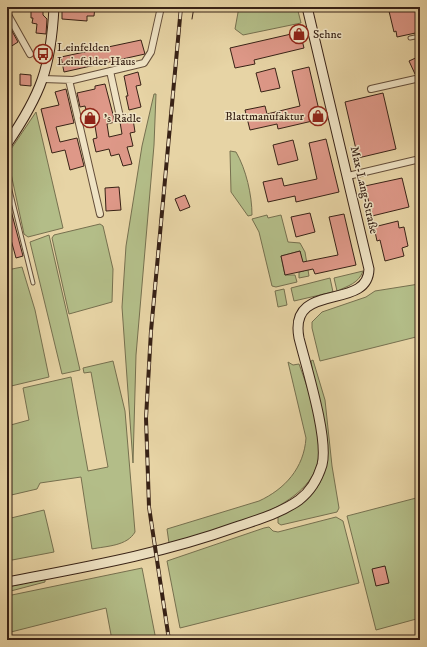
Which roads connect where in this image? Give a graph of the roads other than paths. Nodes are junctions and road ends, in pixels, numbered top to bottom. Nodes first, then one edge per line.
1 (54, 7) edge
2 (161, 7) edge
3 (307, 7) edge
4 (7, 13) edge
5 (420, 36) edge
6 (410, 38) dead end
7 (30, 54) dead end
8 (110, 72) junction
9 (420, 78) edge
10 (43, 79) junction
11 (69, 80) junction
12 (371, 89) dead end
13 (120, 117) dead end
14 (7, 144) edge
15 (420, 159) edge
16 (348, 176) junction
17 (7, 178) edge
18 (100, 214) dead end
19 (33, 283) dead end
20 (7, 582) edge

1 - 10 main road
2 - 8 street
3 - 16 main road, Max-Lang-Straße
4 - 7 street
5 - 6 lane
8 - 11 street
8 - 13 street
9 - 12 street
10 - 11 street
10 - 14 main road
11 - 18 street
15 - 16 street
16 - 20 main road, Max-Lang-Straße
17 - 19 lane

